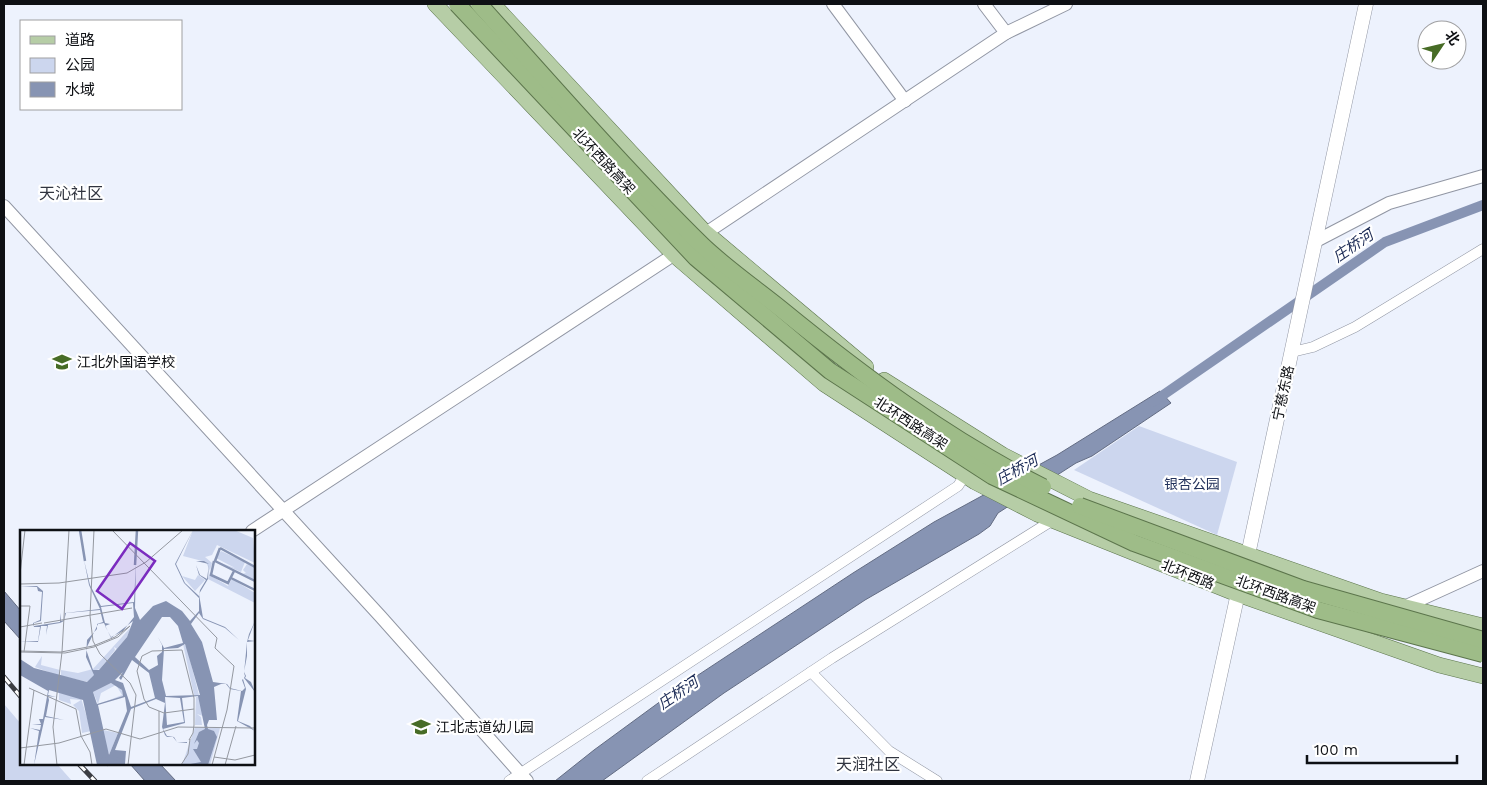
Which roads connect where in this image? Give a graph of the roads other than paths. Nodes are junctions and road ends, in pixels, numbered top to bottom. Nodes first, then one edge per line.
1 (435, 4) edge
2 (456, 4) edge
3 (479, 4) edge
4 (493, 4) edge
5 (833, 4) edge
6 (984, 4) edge
7 (1066, 4) edge
8 (1366, 4) edge
9 (1006, 33) junction
10 (905, 101) junction
11 (1483, 176) edge
12 (4, 206) edge
13 (706, 233) junction
14 (1316, 241) junction
15 (1483, 249) edge
16 (674, 255) junction
17 (1292, 352) junction
18 (970, 479) junction
19 (283, 511) junction
20 (1053, 520) junction
21 (254, 530) edge
22 (1249, 555) junction
23 (1483, 572) edge
24 (1237, 594) junction
25 (1404, 607) junction
26 (1483, 626) edge
27 (1483, 640) edge
28 (1483, 654) edge
29 (811, 672) junction
30 (1483, 676) edge
31 (525, 779) edge
32 (509, 781) edge
33 (647, 781) edge
34 (937, 781) edge
35 (1196, 781) edge

1 - 16 main road, 北环西路
2 - 28 highway, 北环西路高架, bridge
3 - 27 highway, 北环西路高架, bridge
4 - 13 main road
5 - 10 street
6 - 9 street
7 - 9 street
8 - 14 main road, 宁慈东路
9 - 10 street
10 - 13 street
11 - 14 street
12 - 19 street
13 - 16 street
13 - 22 main road
14 - 17 main road, 宁慈东路
15 - 17 street
16 - 18 main road, 北环西路
16 - 19 street
17 - 22 main road, 宁慈东路
18 - 20 main road, 北环西路
18 - 31 street
19 - 21 street
19 - 31 street
20 - 24 main road, 北环西路
20 - 29 street
22 - 24 main road, 宁慈东路
22 - 25 main road
23 - 25 street
24 - 30 main road, 北环西路
24 - 35 main road, 宁慈东路
25 - 26 main road
29 - 33 street
29 - 34 street
31 - 32 street

